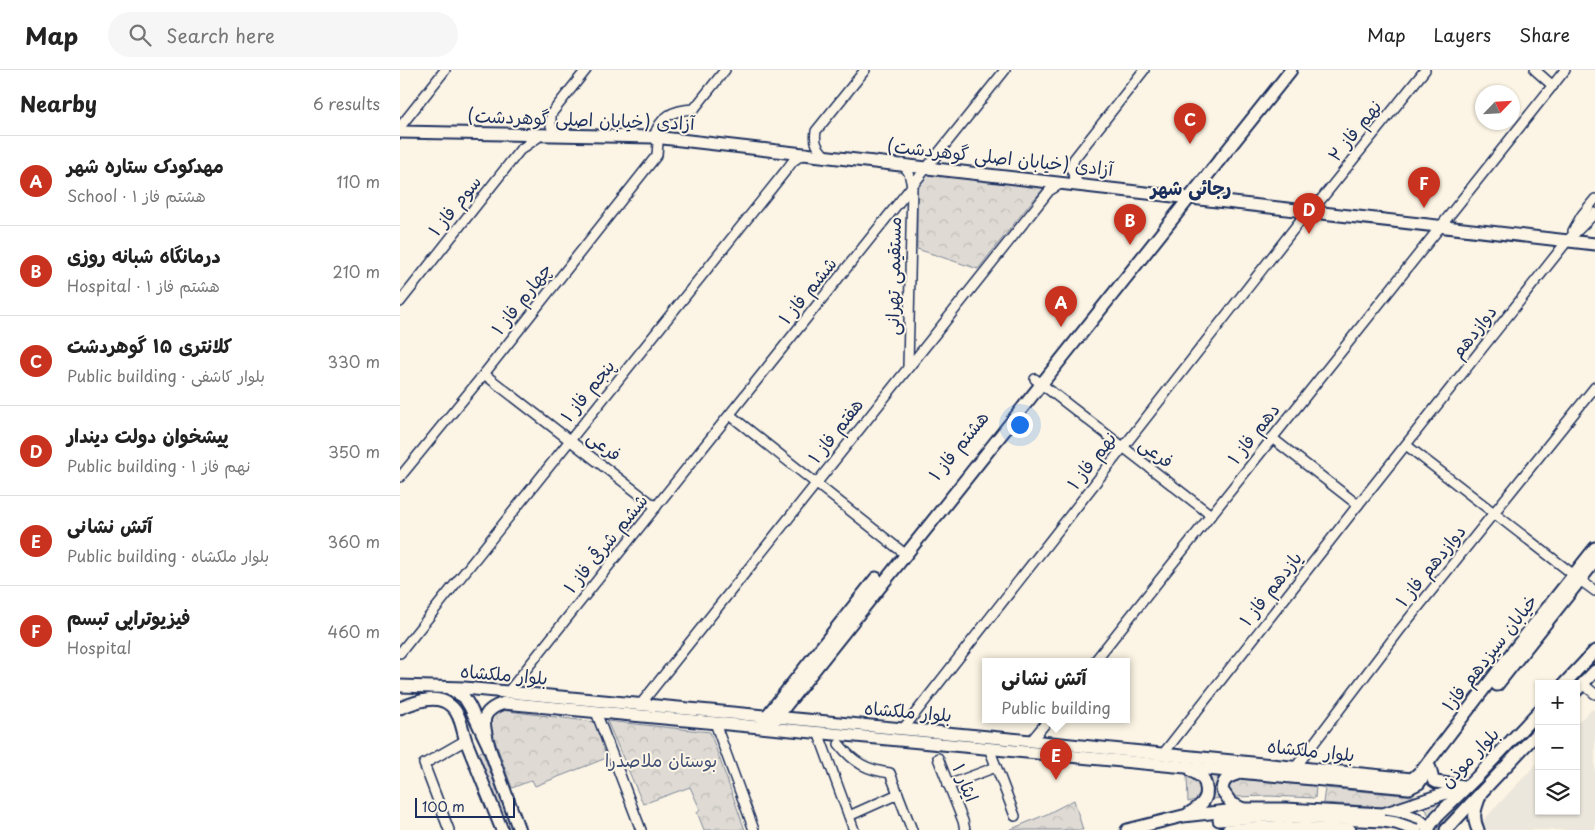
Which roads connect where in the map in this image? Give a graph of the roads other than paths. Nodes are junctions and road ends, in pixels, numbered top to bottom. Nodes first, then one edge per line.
1 (445, 70) edge
2 (586, 70) edge
3 (725, 70) edge
4 (865, 70) edge
5 (1005, 70) edge
6 (1144, 70) edge
7 (1425, 70) edge
8 (1535, 70) edge
9 (1565, 70) edge
10 (1285, 71) edge
11 (1553, 86) junction
12 (400, 127) edge
13 (400, 132) edge
14 (540, 135) junction
15 (556, 135) junction
16 (654, 137) junction
17 (805, 153) junction
18 (824, 155) junction
19 (903, 164) junction
20 (928, 167) junction
21 (1063, 183) junction
22 (1078, 184) junction
23 (912, 186) junction
24 (1185, 197) junction
25 (1595, 199) edge
26 (1309, 212) junction
27 (1589, 216) edge
28 (1440, 227) junction
29 (1568, 240) junction
30 (1595, 244) edge
31 (400, 302) edge
32 (908, 367) junction
33 (484, 374) junction
34 (1038, 382) junction
35 (1595, 387) edge
36 (730, 415) junction
37 (1272, 438) junction
38 (570, 441) junction
39 (1406, 445) junction
40 (1122, 448) junction
41 (400, 478) edge
42 (816, 483) junction
43 (1358, 505) junction
44 (656, 508) junction
45 (1494, 513) junction
46 (1211, 515) junction
47 (1595, 548) edge
48 (902, 551) junction
49 (1595, 561) edge
50 (1577, 577) junction
51 (1595, 591) edge
52 (1595, 651) edge
53 (400, 653) edge
54 (1097, 658) edge
55 (1595, 670) edge
56 (1568, 680) edge
57 (400, 686) edge
58 (1580, 687) edge
59 (446, 688) junction
60 (508, 692) junction
61 (1595, 694) edge
62 (640, 705) junction
63 (400, 708) edge
64 (596, 712) junction
65 (1535, 715) edge
66 (715, 723) junction
67 (767, 723) junction
68 (1046, 723) edge
69 (903, 729) junction
70 (818, 732) junction
71 (1535, 735) edge
72 (466, 740) junction
73 (1031, 741) junction
74 (839, 744) dead end
75 (488, 747) junction
76 (989, 748) junction
77 (1074, 751) junction
78 (1108, 754) junction
79 (1163, 754) junction
80 (938, 758) dead end
81 (996, 766) junction
82 (1295, 767) junction
83 (1430, 768) junction
84 (1188, 769) junction
85 (1240, 774) junction
86 (480, 775) junction
87 (1288, 778) junction
88 (1412, 779) joint
89 (948, 785) junction
90 (1467, 786) junction
91 (1483, 790) junction
92 (898, 794) junction
93 (1245, 809) junction
94 (849, 816) junction
95 (1015, 816) dead end
96 (1183, 816) junction
97 (1383, 818) junction
98 (964, 825) edge
99 (1147, 825) junction
100 (1425, 829) edge
101 (449, 830) edge
102 (502, 830) edge
103 (520, 830) edge
104 (642, 830) edge
105 (754, 830) edge
106 (854, 830) edge
107 (912, 830) edge
108 (1127, 830) edge
109 (1228, 830) edge
110 (1350, 830) edge
111 (1408, 830) edge
112 (1446, 830) edge
113 (1478, 830) edge

1 - 12 street
2 - 15 street
3 - 16 street
4 - 18 street
5 - 20 street, ششم فاز ۱
6 - 22 street
7 - 26 street, نهم فاز ۲
8 - 11 street
9 - 11 street, دهم فاز ۱
10 - 24 main road, هشتم فاز ۱
11 - 28 street, دهم فاز ۱
13 - 14 main road, آزادی (خیابان اصلی گوهردشت)
14 - 15 main road, آزادی (خیابان اصلی گوهردشت)
14 - 31 street, سوم فاز ۱
15 - 16 main road, آزادی (خیابان اصلی گوهردشت)
16 - 17 main road, آزادی (خیابان اصلی گوهردشت)
16 - 33 street, چهارم فاز ۱
17 - 18 main road, آزادی (خیابان اصلی گوهردشت)
17 - 38 street, پنجم فاز ۱
18 - 19 main road, آزادی (خیابان اصلی گوهردشت)
19 - 20 main road, آزادی (خیابان اصلی گوهردشت)
19 - 23 street
20 - 21 main road, آزادی (خیابان اصلی گوهردشت)
20 - 23 street, ششم فاز ۱
21 - 22 main road, آزادی (خیابان اصلی گوهردشت)
21 - 32 street, هفتم فاز ۱
22 - 24 main road, آزادی (خیابان اصلی گوهردشت)
23 - 32 street, مستقیمی تهرانی
23 - 36 street, ششم فاز ۱
24 - 26 main road, آزادی (خیابان اصلی گوهردشت)
24 - 34 main road, هشتم فاز ۱
25 - 27 street, دوازدهم
26 - 28 main road, آزادی (خیابان اصلی گوهردشت)
26 - 40 street, نهم فاز ۱
27 - 29 street, دوازدهم
28 - 29 main road, آزادی (خیابان اصلی گوهردشت)
28 - 37 street, دهم فاز ۱
29 - 30 main road, آزادی (خیابان اصلی گوهردشت)
29 - 39 street, دوازدهم
32 - 42 street, هفتم فاز ۱
33 - 38 street, فرعی
33 - 41 street, چهارم فاز ۱
34 - 40 street, فرعی
34 - 48 main road, هشتم فاز ۱
35 - 45 street, دوازدهم فاز ۱
36 - 42 street
36 - 44 street, ششم شرقی فاز ۱
37 - 43 street
37 - 46 street, دهم فاز ۱
38 - 44 street, فرعی
38 - 53 street, پنجم فاز ۱
39 - 43 street, یازدهم فاز ۱
39 - 45 street
40 - 46 street, فرعی
40 - 69 street, نهم فاز ۱
42 - 48 street
42 - 62 street, هفتم فاز ۱
43 - 79 street, یازدهم فاز ۱
44 - 60 street, ششم شرقی فاز ۱
45 - 50 street
45 - 82 street, دوازدهم فاز ۱
46 - 54 street, دهم فاز ۱
47 - 50 main road, خیابان سیزدهم فاز۱
48 - 67 main road, هشتم فاز ۱
49 - 50 main road, خیابان سیزدهم فاز۱
50 - 51 street
50 - 83 main road, خیابان سیزدهم فاز۱
50 - 88 main road, خیابان سیزدهم فاز۱
52 - 56 main road
55 - 58 main road
57 - 59 main road, بلوار ملکشاه
58 - 61 street
59 - 60 main road, بلوار ملکشاه
59 - 75 main road
60 - 62 main road, بلوار ملکشاه
62 - 67 main road, بلوار ملکشاه
63 - 72 main road
64 - 66 main road, بلوار ملکشاه
64 - 75 main road, بلوار ملکشاه
64 - 104 street
65 - 90 main road, بلوار موذن
66 - 67 main road, بلوار ملکشاه
66 - 105 street
67 - 69 main road, بلوار ملکشاه
67 - 70 main road, بلوار ملکشاه
68 - 73 street
69 - 73 main road, بلوار ملکشاه
70 - 76 main road, بلوار ملکشاه
70 - 94 street
71 - 91 main road
72 - 86 main road
72 - 101 street
73 - 77 main road, بلوار ملکشاه
74 - 92 street
75 - 86 main road
75 - 103 main road
76 - 77 main road, بلوار ملکشاه
76 - 81 street
77 - 78 main road, بلوار ملکشاه
78 - 79 main road, بلوار ملکشاه
78 - 84 main road, بلوار ملکشاه
79 - 82 main road, بلوار ملکشاه
80 - 89 street, ایثار ۱
81 - 89 street
81 - 95 street
82 - 87 street, دوازدهم فاز ۱
82 - 88 main road, بلوار ملکشاه
83 - 87 main road, بلوار ملکشاه
83 - 90 main road
84 - 85 main road, بلوار ملکشاه
84 - 96 main road
85 - 87 main road, بلوار ملکشاه
85 - 93 main road
86 - 102 main road
89 - 98 street, ایثار ۱
90 - 97 main road
90 - 100 main road, بلوار موذن
91 - 112 main road
91 - 113 main road
92 - 94 street
92 - 107 street
93 - 96 main road
93 - 97 main road
94 - 106 street
96 - 99 main road
97 - 99 main road
97 - 100 main road, bridge
97 - 111 main road
99 - 108 main road
109 - 110 main road

